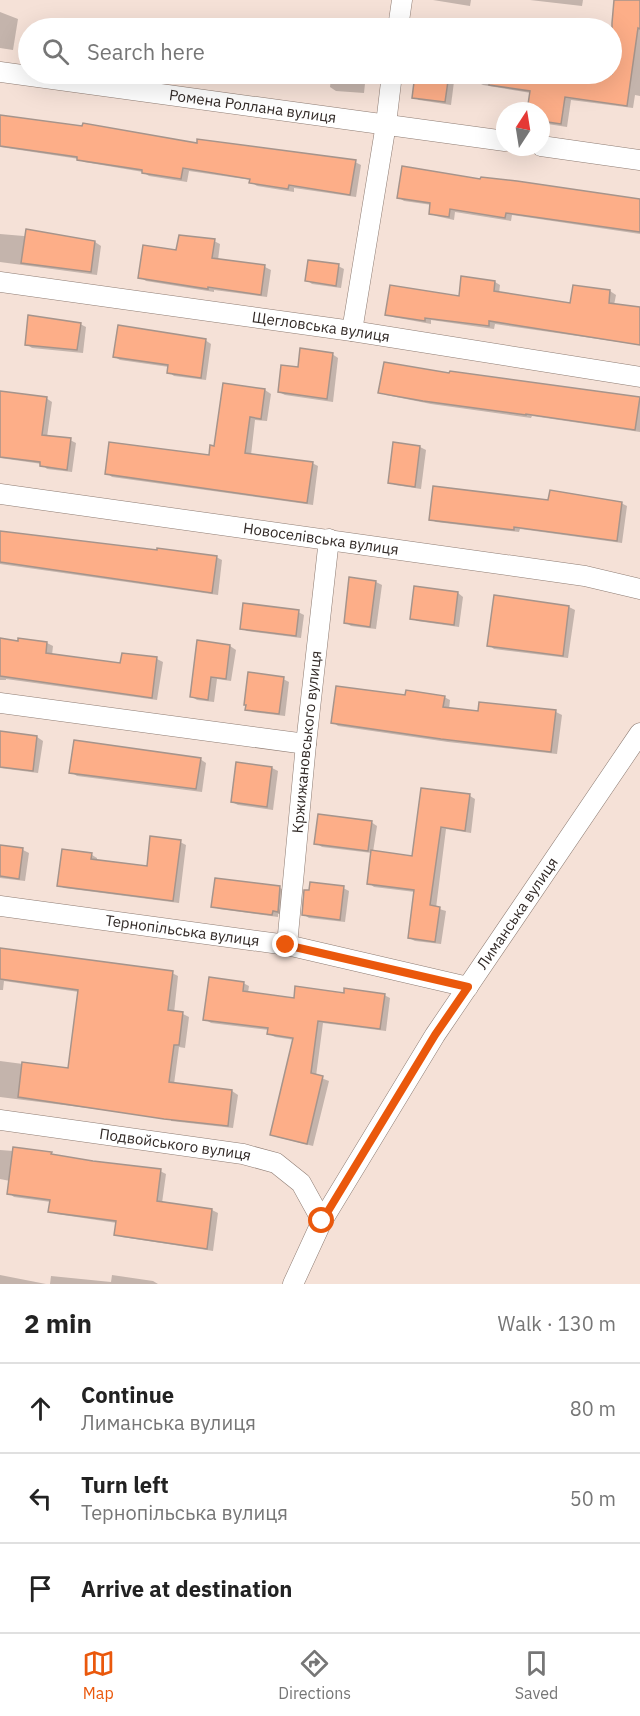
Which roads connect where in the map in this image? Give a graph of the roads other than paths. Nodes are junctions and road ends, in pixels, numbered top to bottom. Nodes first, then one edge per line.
1 (402, 0) edge
2 (399, 18) edge
3 (0, 72) edge
4 (18, 74) edge
5 (89, 84) edge
6 (391, 84) edge
7 (386, 124) junction
8 (496, 140) edge
9 (550, 147) edge
10 (640, 160) edge
11 (0, 282) edge
12 (352, 331) junction
13 (640, 377) edge
14 (0, 494) edge
15 (329, 539) junction
16 (640, 589) edge
17 (0, 704) edge
18 (640, 733) edge
19 (306, 744) junction
20 (0, 906) edge
21 (286, 945) junction
22 (468, 987) junction
23 (0, 1120) edge
24 (322, 1221) junction
25 (293, 1284) edge

1 - 2 street
3 - 4 street, Ромена Роллана вулиця
5 - 7 street, Ромена Роллана вулиця
6 - 7 street
7 - 8 street, Ромена Роллана вулиця
7 - 12 street
9 - 10 street
11 - 12 street, Щегловська вулиця
12 - 13 street, Щегловська вулиця
14 - 15 street, Новоселівська вулиця
15 - 16 street, Новоселівська вулиця
15 - 19 street, Кржижановського вулиця
17 - 19 street
18 - 22 street, Лиманська вулиця
19 - 21 street, Кржижановського вулиця
20 - 21 street, Тернопільська вулиця
21 - 22 street, Тернопільська вулиця
22 - 24 street, Лиманська вулиця
23 - 24 street, Подвойського вулиця
24 - 25 street, Лиманська вулиця

